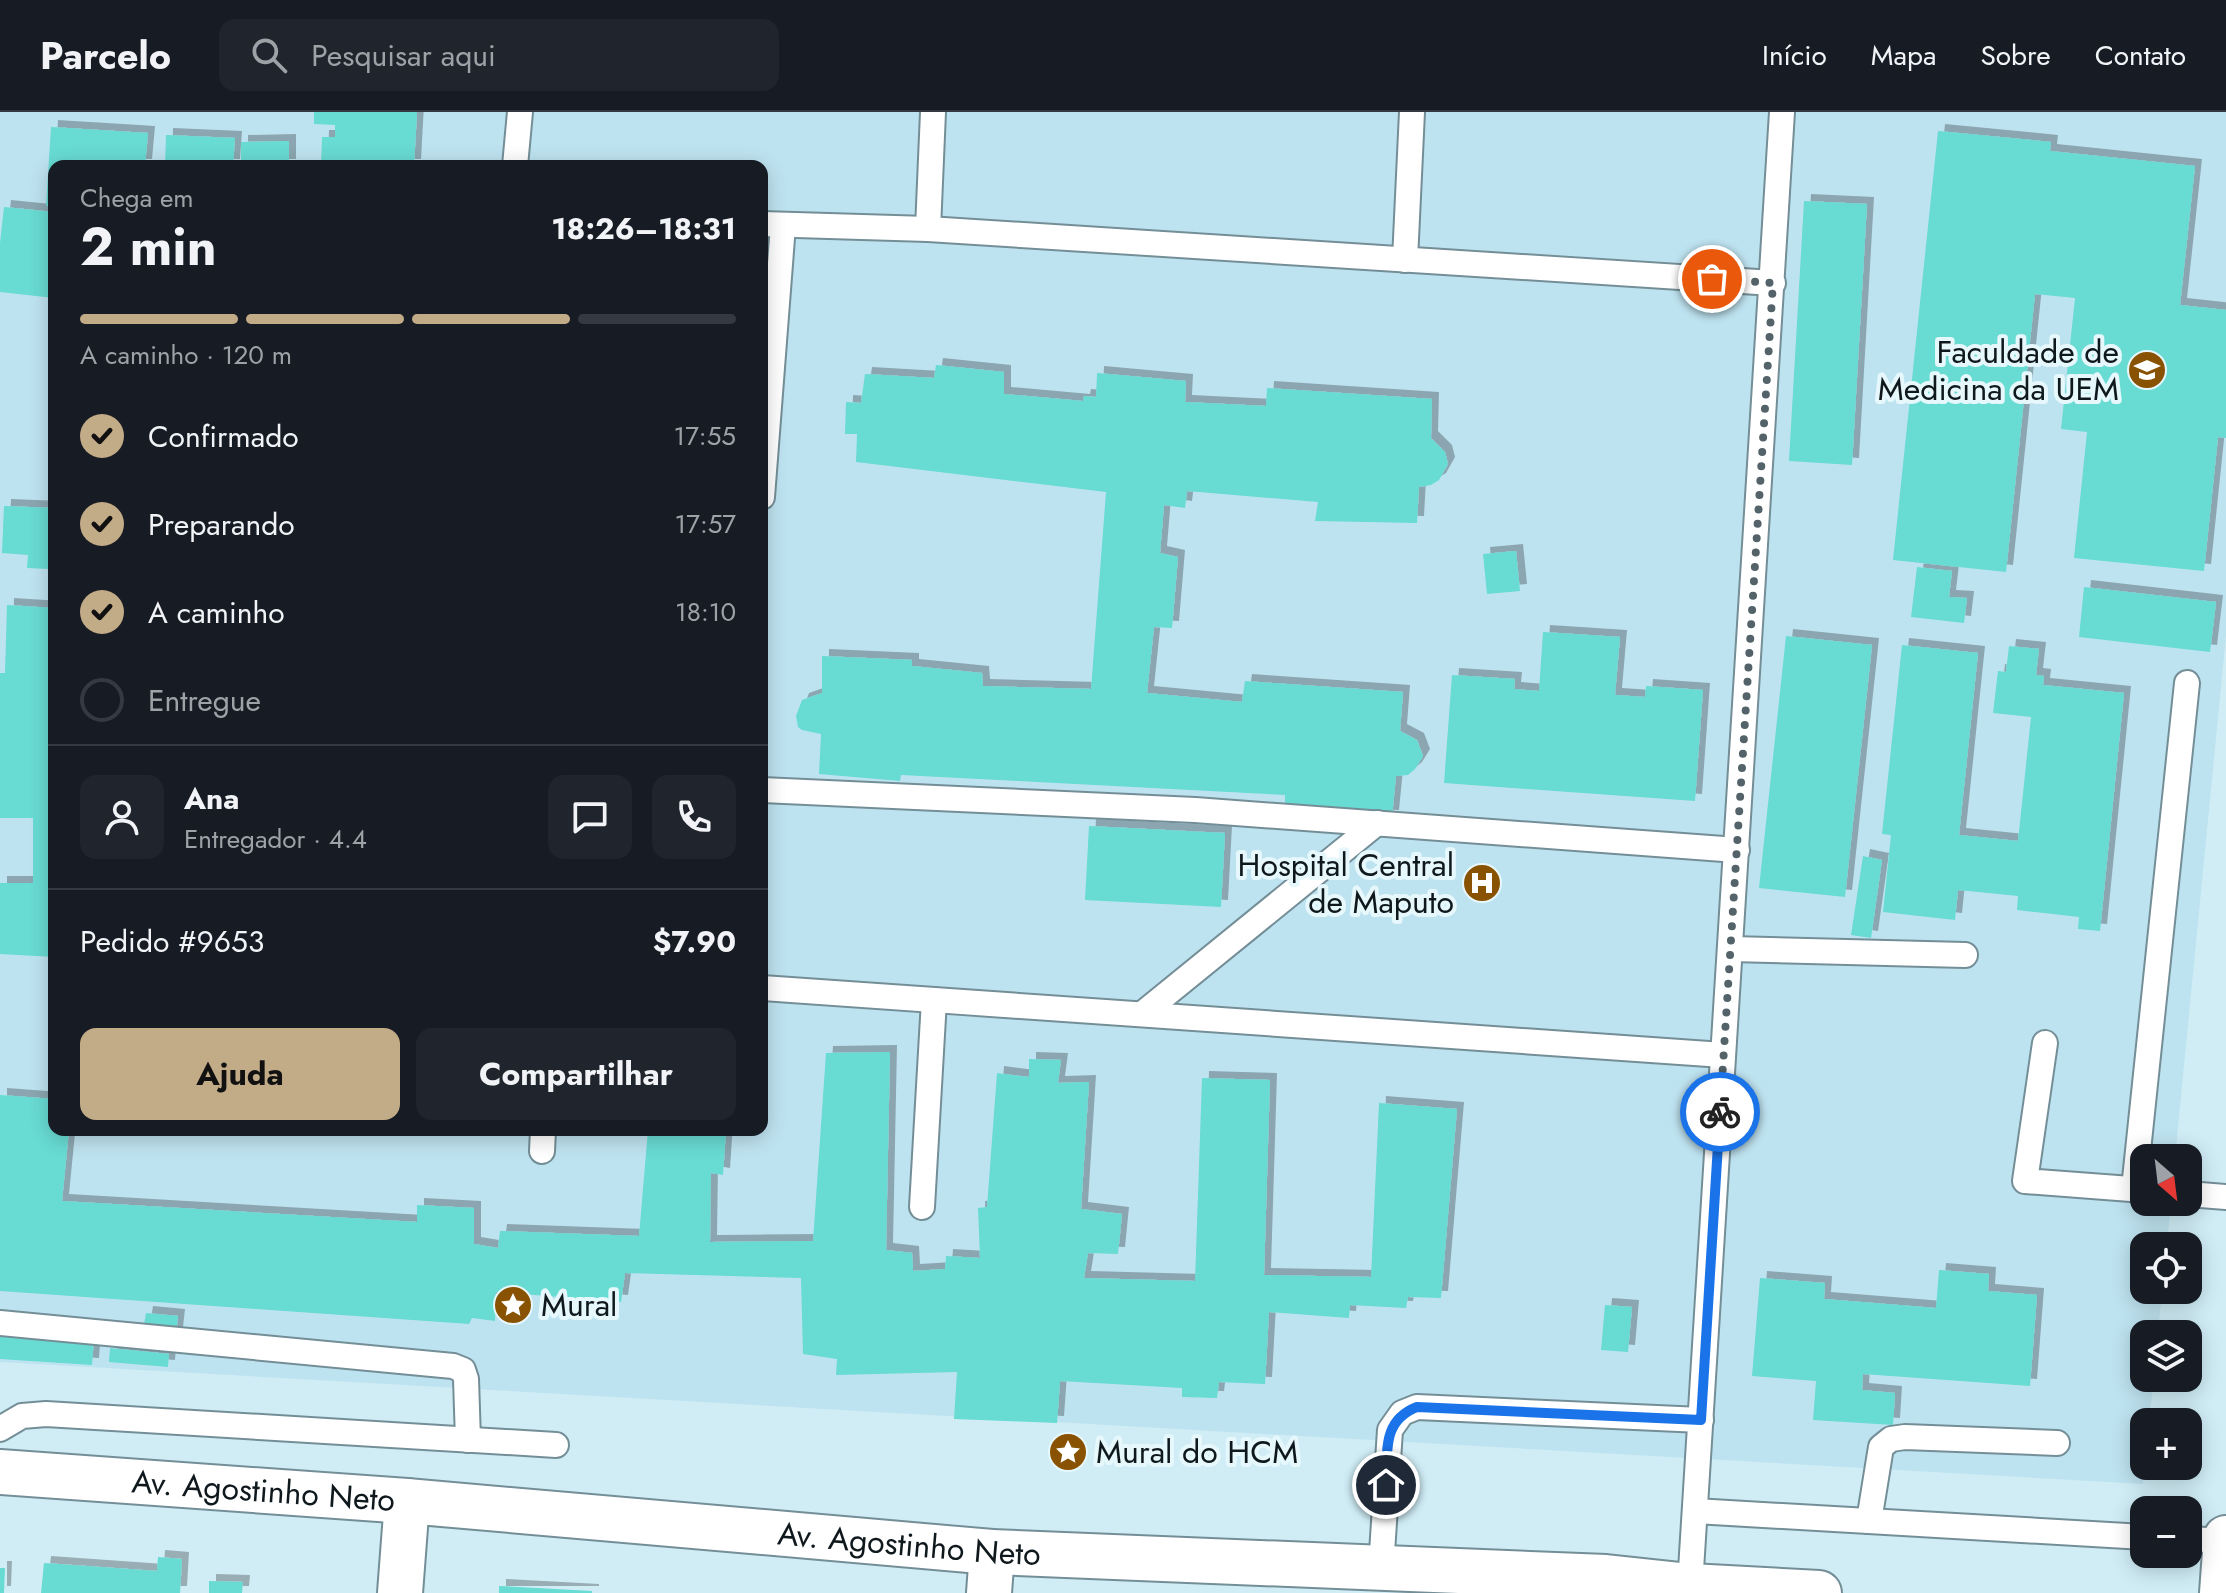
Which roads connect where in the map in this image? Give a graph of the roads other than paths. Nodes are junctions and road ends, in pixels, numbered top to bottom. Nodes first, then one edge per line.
1 (520, 112) edge
2 (933, 112) edge
3 (1412, 112) edge
4 (1782, 112) edge
5 (516, 160) edge
6 (773, 225) edge
7 (928, 229) junction
8 (1405, 260) junction
9 (1773, 283) junction
10 (768, 349) edge
11 (2187, 683) dead end
12 (768, 790) edge
13 (1377, 823) junction
14 (1737, 850) junction
15 (1731, 949) junction
16 (1965, 955) dead end
17 (768, 988) edge
18 (934, 1000) junction
19 (1142, 1014) junction
20 (2045, 1043) dead end
21 (1723, 1055) junction
22 (2143, 1144) edge
23 (2130, 1189) edge
24 (2202, 1195) edge
25 (2226, 1197) edge
26 (922, 1207) dead end
27 (0, 1323) edge
28 (1701, 1420) junction
29 (0, 1429) edge
30 (468, 1440) junction
31 (2057, 1443) dead end
32 (556, 1445) dead end
33 (0, 1472) edge
34 (407, 1501) junction
35 (1695, 1511) junction
36 (1869, 1521) junction
37 (2130, 1536) edge
38 (2202, 1539) edge
39 (2226, 1540) edge
40 (1381, 1568) junction
41 (990, 1572) edge
42 (1605, 1585) edge
43 (1690, 1586) junction
44 (400, 1593) edge
45 (1819, 1593) edge
46 (2222, 1593) edge

1 - 5 lane
2 - 7 lane
3 - 8 lane
4 - 9 lane
6 - 7 lane
6 - 10 lane
7 - 8 lane
8 - 9 lane
9 - 14 lane
11 - 22 lane
12 - 13 lane
13 - 14 lane
13 - 19 lane
14 - 15 lane
15 - 16 lane
15 - 21 lane
17 - 18 lane
18 - 19 lane
18 - 26 lane
19 - 21 lane
20 - 23 lane
21 - 28 lane
24 - 25 lane
27 - 30 lane
28 - 35 lane
28 - 40 lane
29 - 30 lane
30 - 32 lane
31 - 36 lane
33 - 34 street, Av. Agostinho Neto
34 - 41 street, Av. Agostinho Neto
34 - 44 street
35 - 36 lane
35 - 43 lane
36 - 37 lane
38 - 39 lane
39 - 46 street
40 - 41 street, Av. Agostinho Neto
40 - 42 street, Av. Agostinho Neto
42 - 43 street, Av. Agostinho Neto
43 - 45 street, Av. Agostinho Neto

